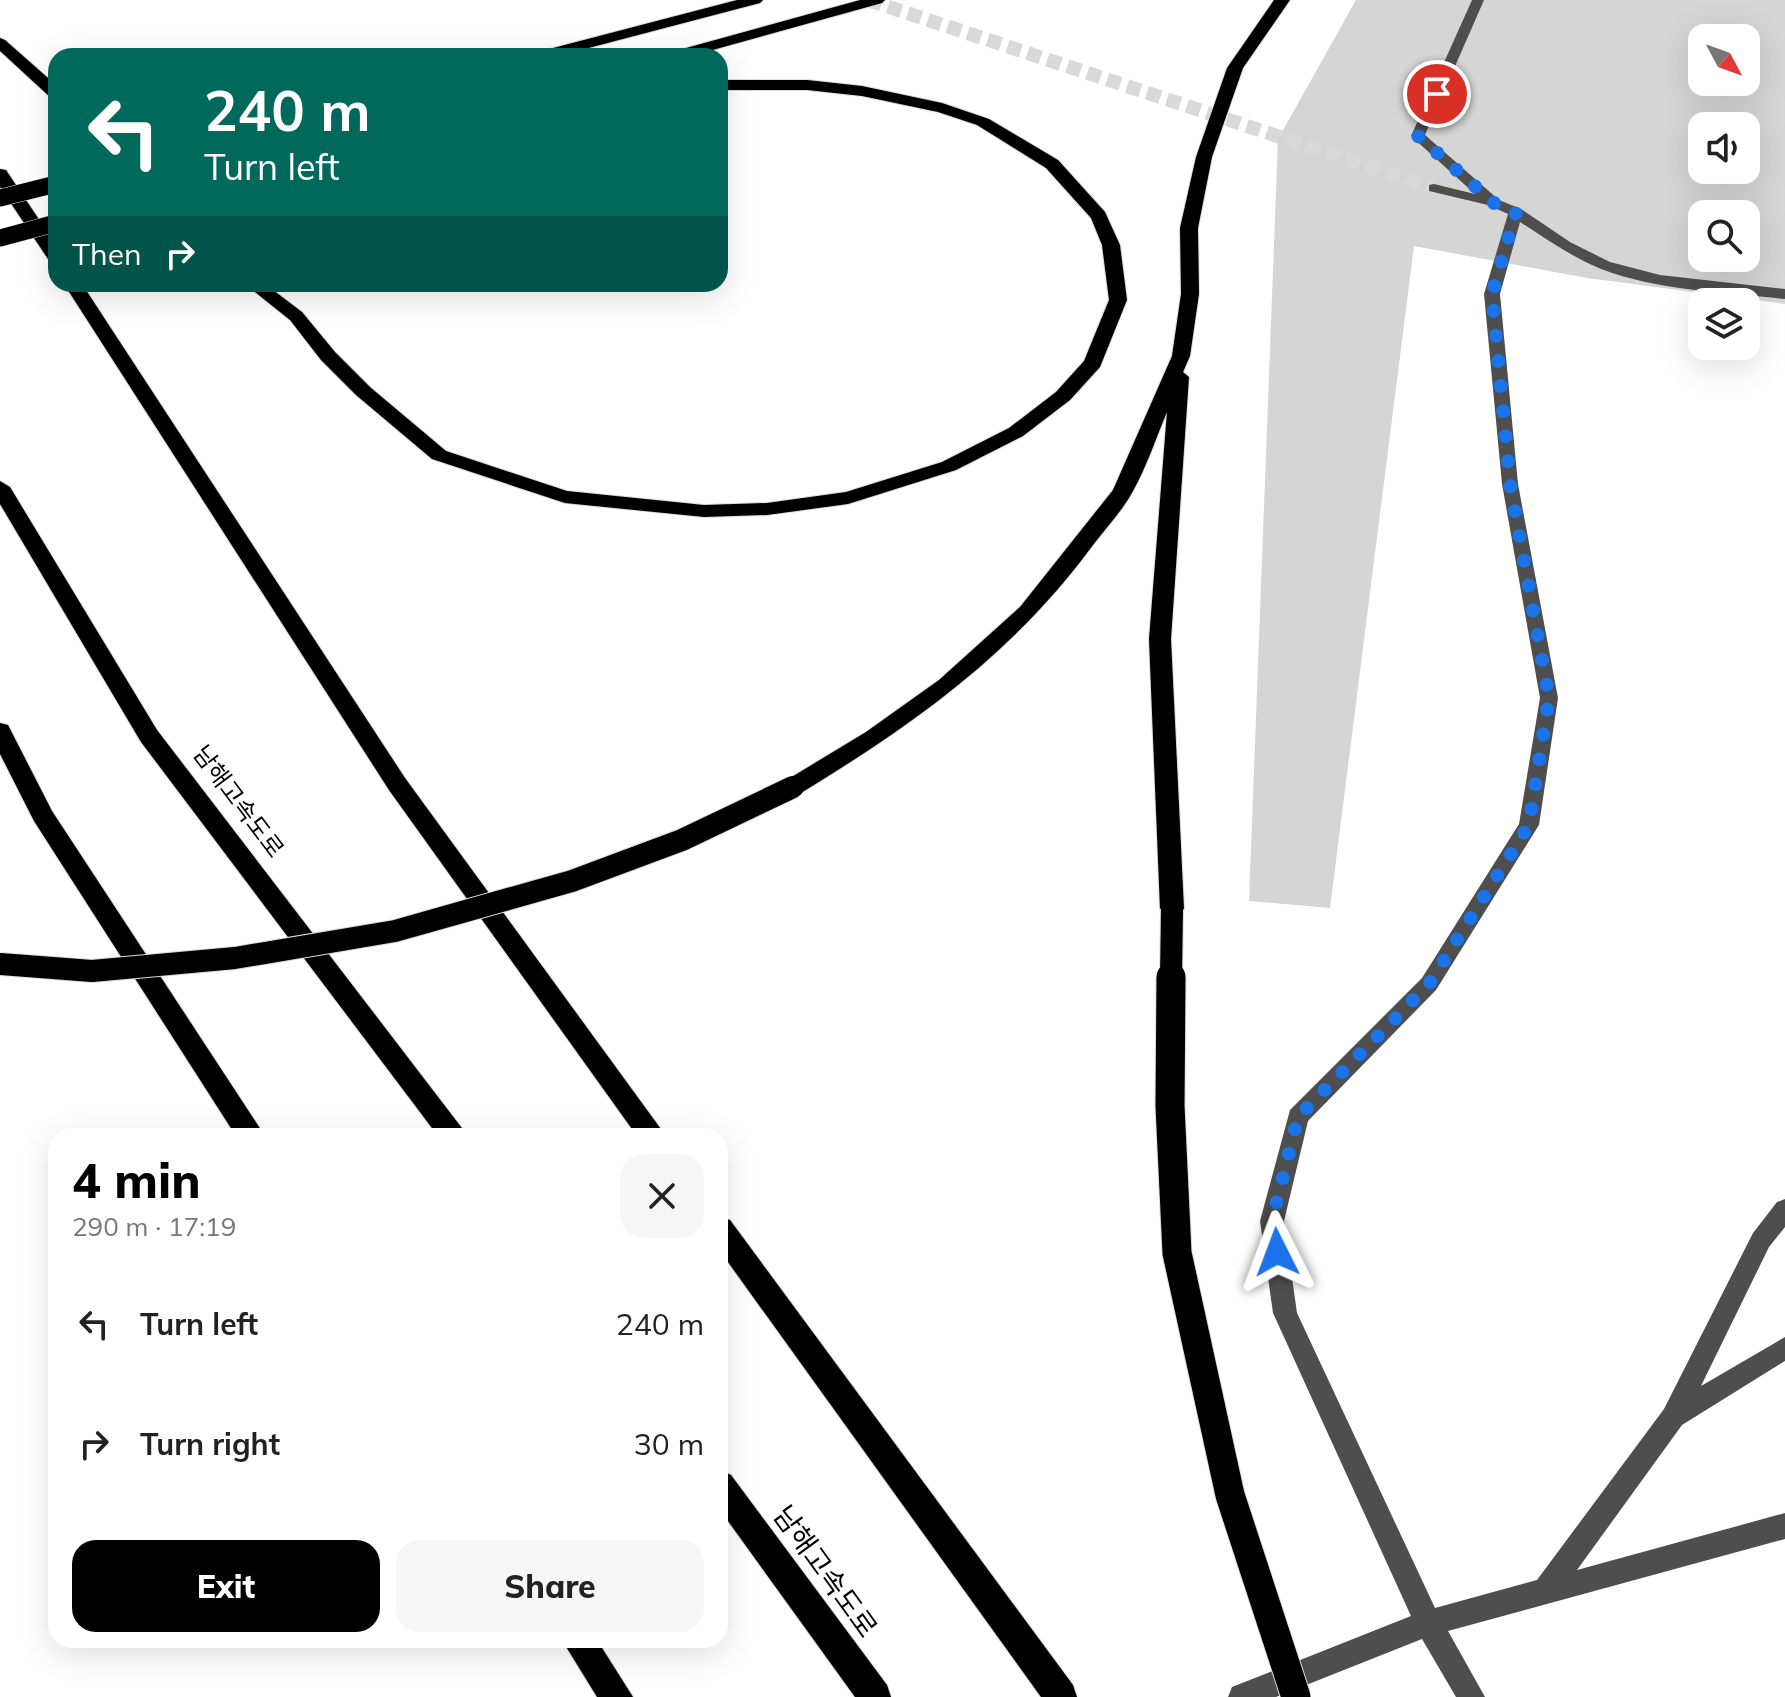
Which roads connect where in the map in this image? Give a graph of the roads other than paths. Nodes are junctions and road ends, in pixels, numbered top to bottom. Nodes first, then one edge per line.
1 (755, 0) edge
2 (877, 0) edge
3 (1282, 0) edge
4 (1478, 0) edge
5 (0, 43) edge
6 (571, 48) edge
7 (703, 48) edge
8 (728, 85) edge
9 (48, 87) edge
10 (0, 174) edge
11 (48, 186) edge
12 (1434, 188) tunnel mouth
13 (0, 198) edge
14 (1494, 203) junction
15 (1516, 212) junction
16 (48, 225) edge
17 (0, 238) edge
18 (48, 246) edge
19 (78, 292) edge
20 (264, 292) edge
21 (1785, 294) edge
22 (1181, 356) junction
23 (0, 487) edge
24 (0, 731) edge
25 (0, 964) edge
26 (246, 1128) edge
27 (448, 1128) edge
28 (646, 1128) edge
29 (1785, 1209) edge
30 (728, 1240) edge
31 (1785, 1348) edge
32 (1673, 1417) junction
33 (728, 1496) edge
34 (1785, 1526) edge
35 (1545, 1591) junction
36 (1428, 1623) junction
37 (583, 1648) edge
38 (617, 1697) edge
39 (875, 1697) edge
40 (1061, 1697) edge
41 (1242, 1697) edge
42 (1296, 1697) edge
43 (1471, 1697) edge

1 - 6 highway
2 - 7 highway
3 - 22 highway
4 - 14 street
5 - 9 highway
8 - 20 highway
10 - 18 highway
11 - 13 highway, bridge
12 - 14 street
14 - 15 street
15 - 21 street
15 - 36 street
16 - 17 highway, bridge
19 - 28 highway
22 - 25 highway, bridge
22 - 42 highway, bridge
23 - 27 highway, 남해고속도로
24 - 26 highway
29 - 32 street
30 - 40 highway
31 - 32 street
32 - 35 street
33 - 39 highway, 남해고속도로
34 - 35 street
35 - 36 street
36 - 41 street
36 - 43 street
37 - 38 highway

